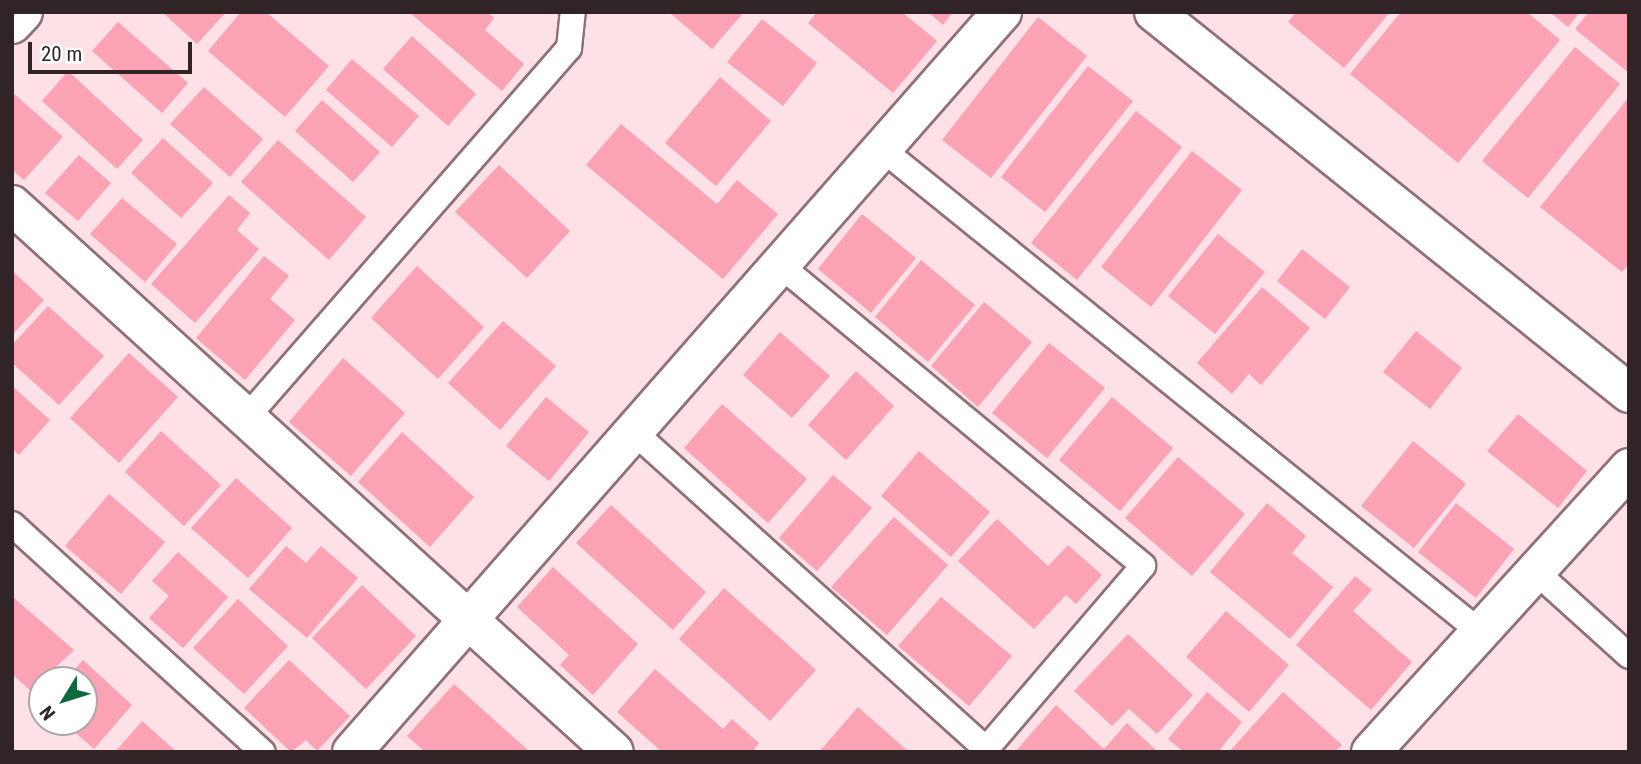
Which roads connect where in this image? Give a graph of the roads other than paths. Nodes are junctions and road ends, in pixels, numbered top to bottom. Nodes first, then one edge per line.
1 (23, 12) edge
2 (573, 12) edge
3 (1002, 12) edge
4 (1154, 12) edge
5 (12, 24) edge
6 (882, 149) junction
7 (12, 205) edge
8 (781, 266) junction
9 (1629, 393) edge
10 (247, 417) junction
11 (635, 433) junction
12 (1629, 468) edge
13 (12, 524) edge
14 (1535, 571) junction
15 (472, 621) junction
16 (1479, 631) junction
17 (1629, 656) edge
18 (987, 750) edge
19 (264, 752) edge
20 (352, 752) edge
21 (614, 752) edge
22 (1371, 752) edge

1 - 5 street
2 - 10 lane
3 - 6 street
4 - 9 street
6 - 8 street
6 - 16 lane
7 - 10 street
8 - 11 street
8 - 18 lane
10 - 15 street
11 - 15 street
11 - 18 lane
12 - 14 street
13 - 19 lane
14 - 16 street
14 - 17 lane
15 - 20 street
15 - 21 street
16 - 22 street

